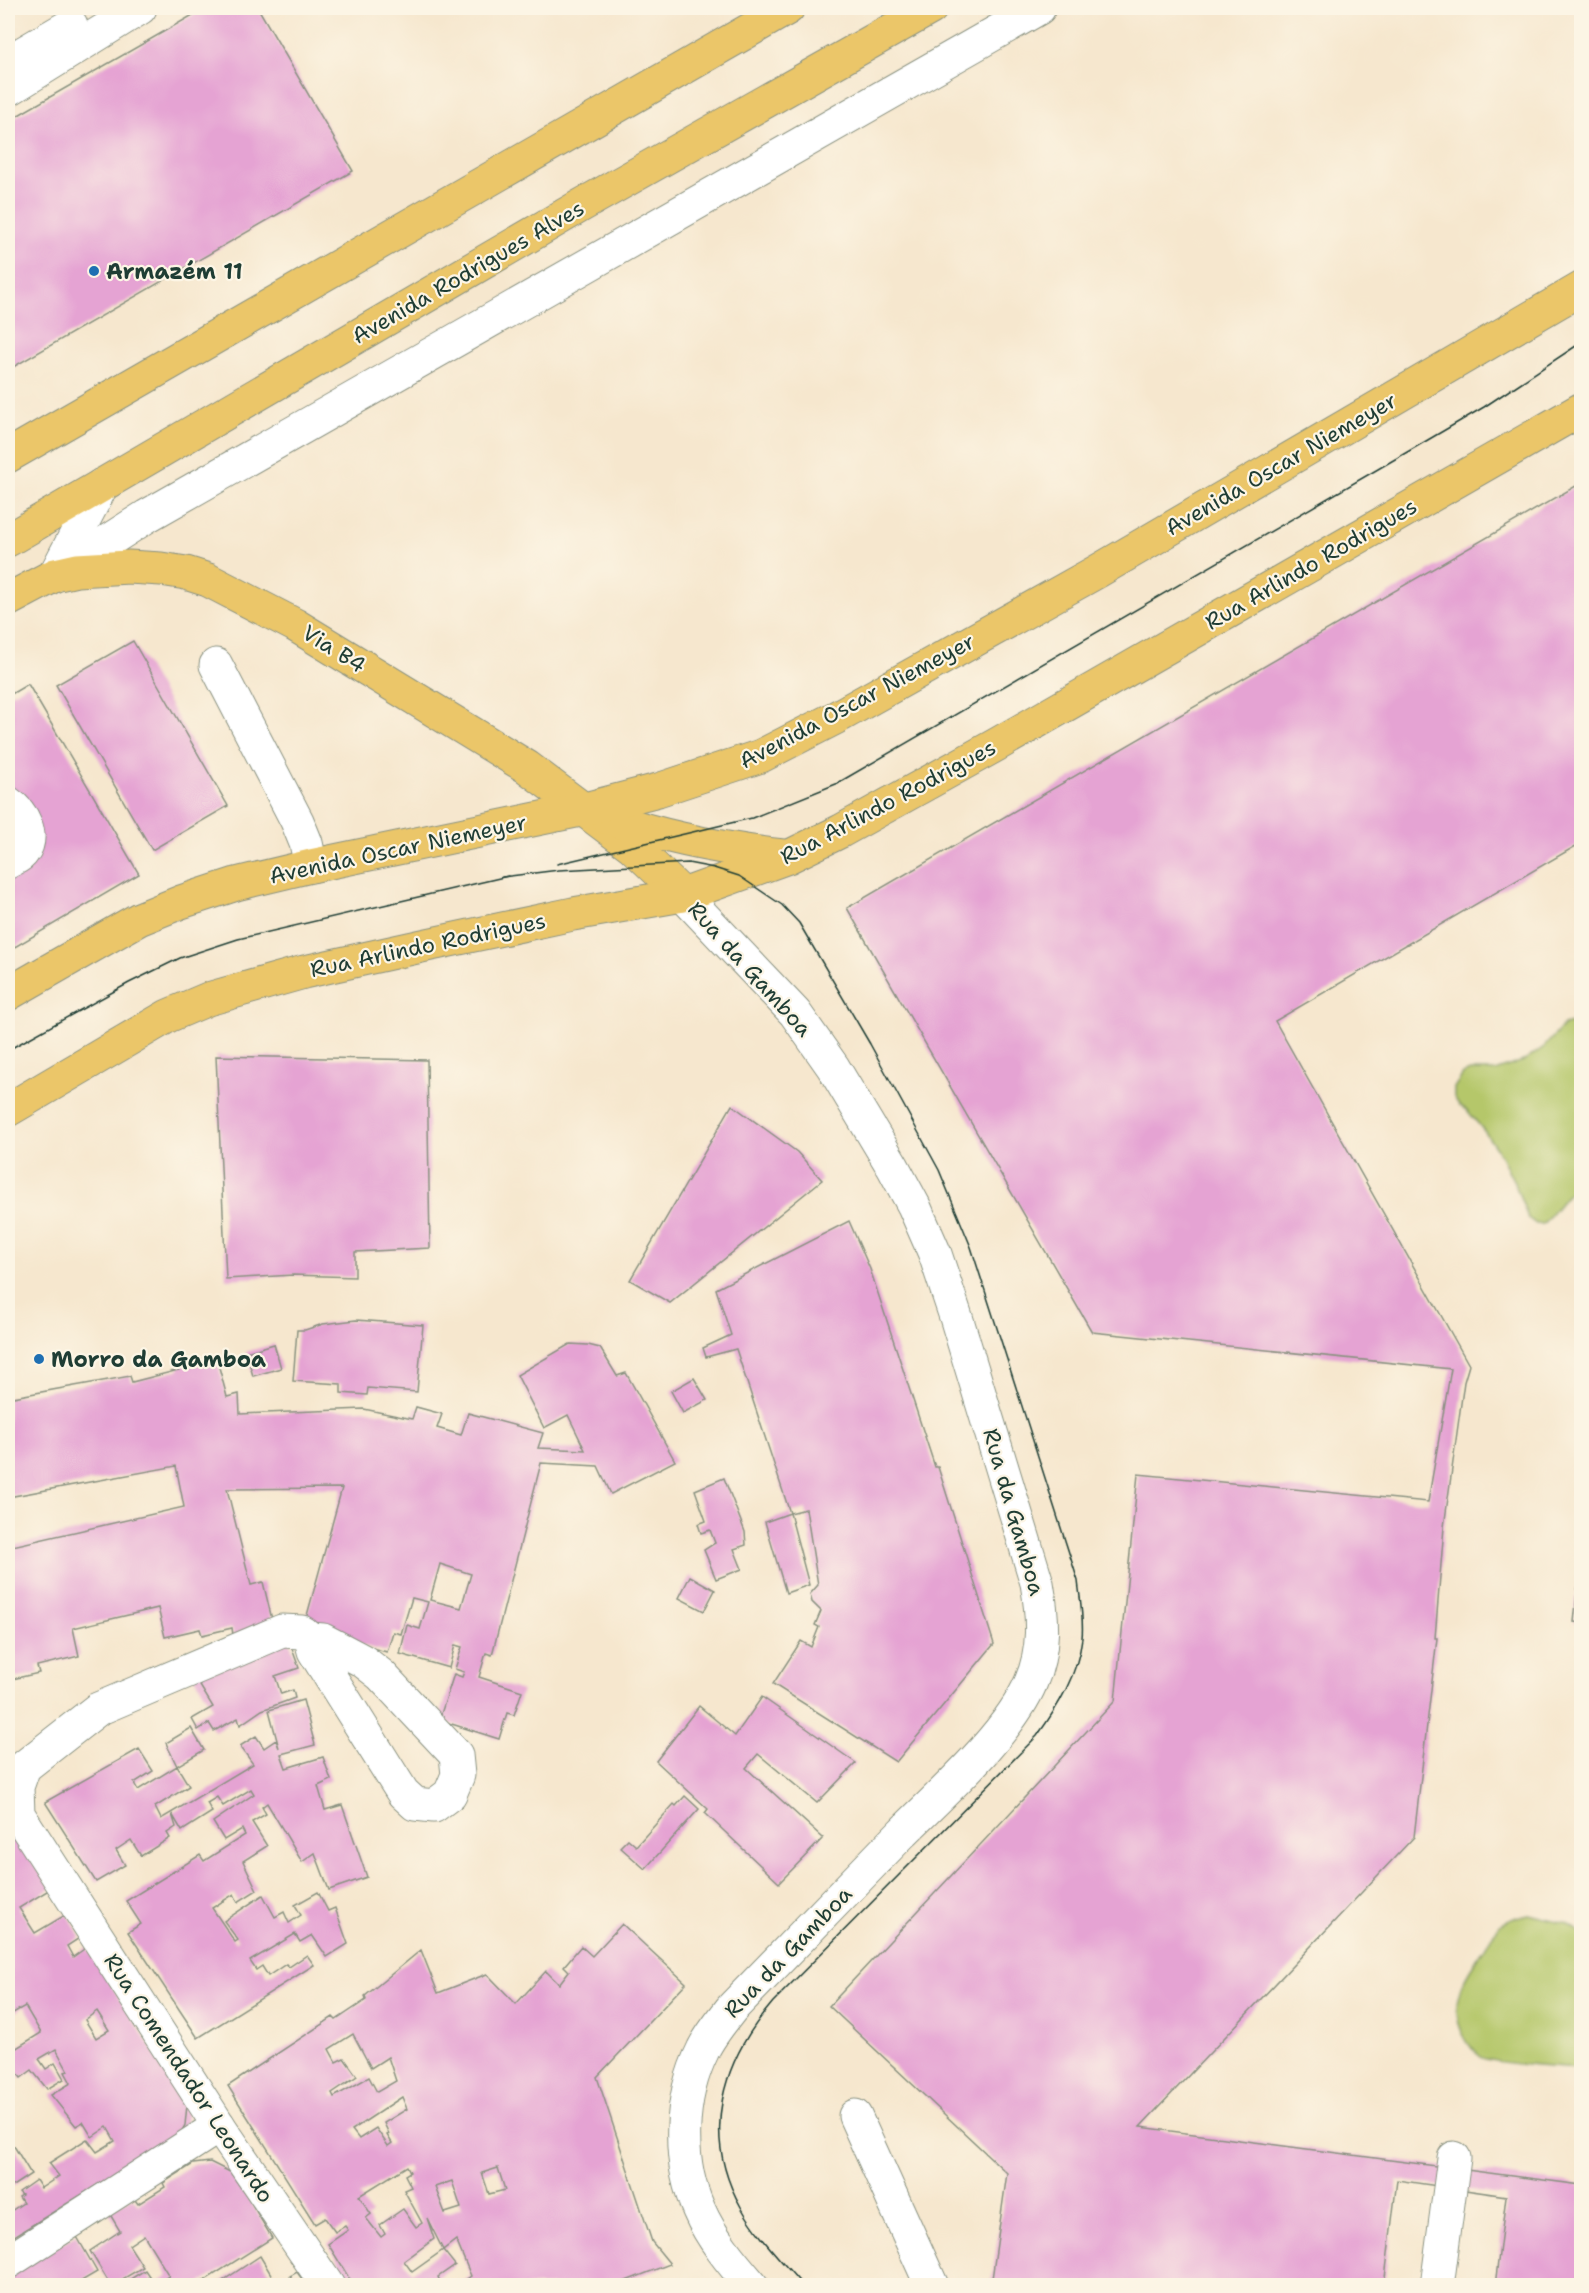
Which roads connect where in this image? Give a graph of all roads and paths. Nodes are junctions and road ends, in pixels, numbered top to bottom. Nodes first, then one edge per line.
1 (100, 8) edge
2 (140, 8) edge
3 (788, 8) edge
4 (931, 8) edge
5 (1039, 8) edge
6 (8, 62) edge
7 (8, 90) edge
8 (1581, 288) edge
9 (1581, 408) edge
10 (8, 456) edge
11 (102, 486) junction
12 (8, 540) edge
13 (55, 575) junction
14 (8, 600) edge
15 (216, 665) dead end
16 (8, 803) edge
17 (585, 809) junction
18 (788, 857) junction
19 (8, 862) edge
20 (311, 866) junction
21 (683, 895) junction
22 (8, 994) edge
23 (8, 1110) edge
24 (311, 1639) junction
25 (855, 2116) dead end
26 (219, 2126) junction
27 (1454, 2158) dead end
28 (8, 2262) edge
29 (328, 2286) edge
30 (752, 2286) edge
31 (932, 2286) edge
32 (1437, 2286) edge

1 - 6 street
2 - 7 street
3 - 10 main road
4 - 11 main road, Avenida Rodrigues Alves
5 - 13 street
8 - 17 main road, Avenida Oscar Niemeyer
9 - 18 main road, Rua Arlindo Rodrigues
11 - 12 main road, Avenida Rodrigues Alves
11 - 13 street
13 - 14 main road
13 - 17 main road, Via B4
15 - 20 street
16 - 19 street
17 - 18 main road
17 - 20 main road, Avenida Oscar Niemeyer
17 - 21 main road, Via B4
18 - 21 main road, Rua Arlindo Rodrigues
20 - 22 main road, Avenida Oscar Niemeyer
21 - 23 main road, Rua Arlindo Rodrigues
21 - 30 street, Rua da Gamboa
24 - 24 street, Rua Comendador Leonardo
24 - 26 street, Rua Comendador Leonardo
25 - 31 street
26 - 28 street
26 - 29 street, Rua Comendador Leonardo
27 - 32 street

